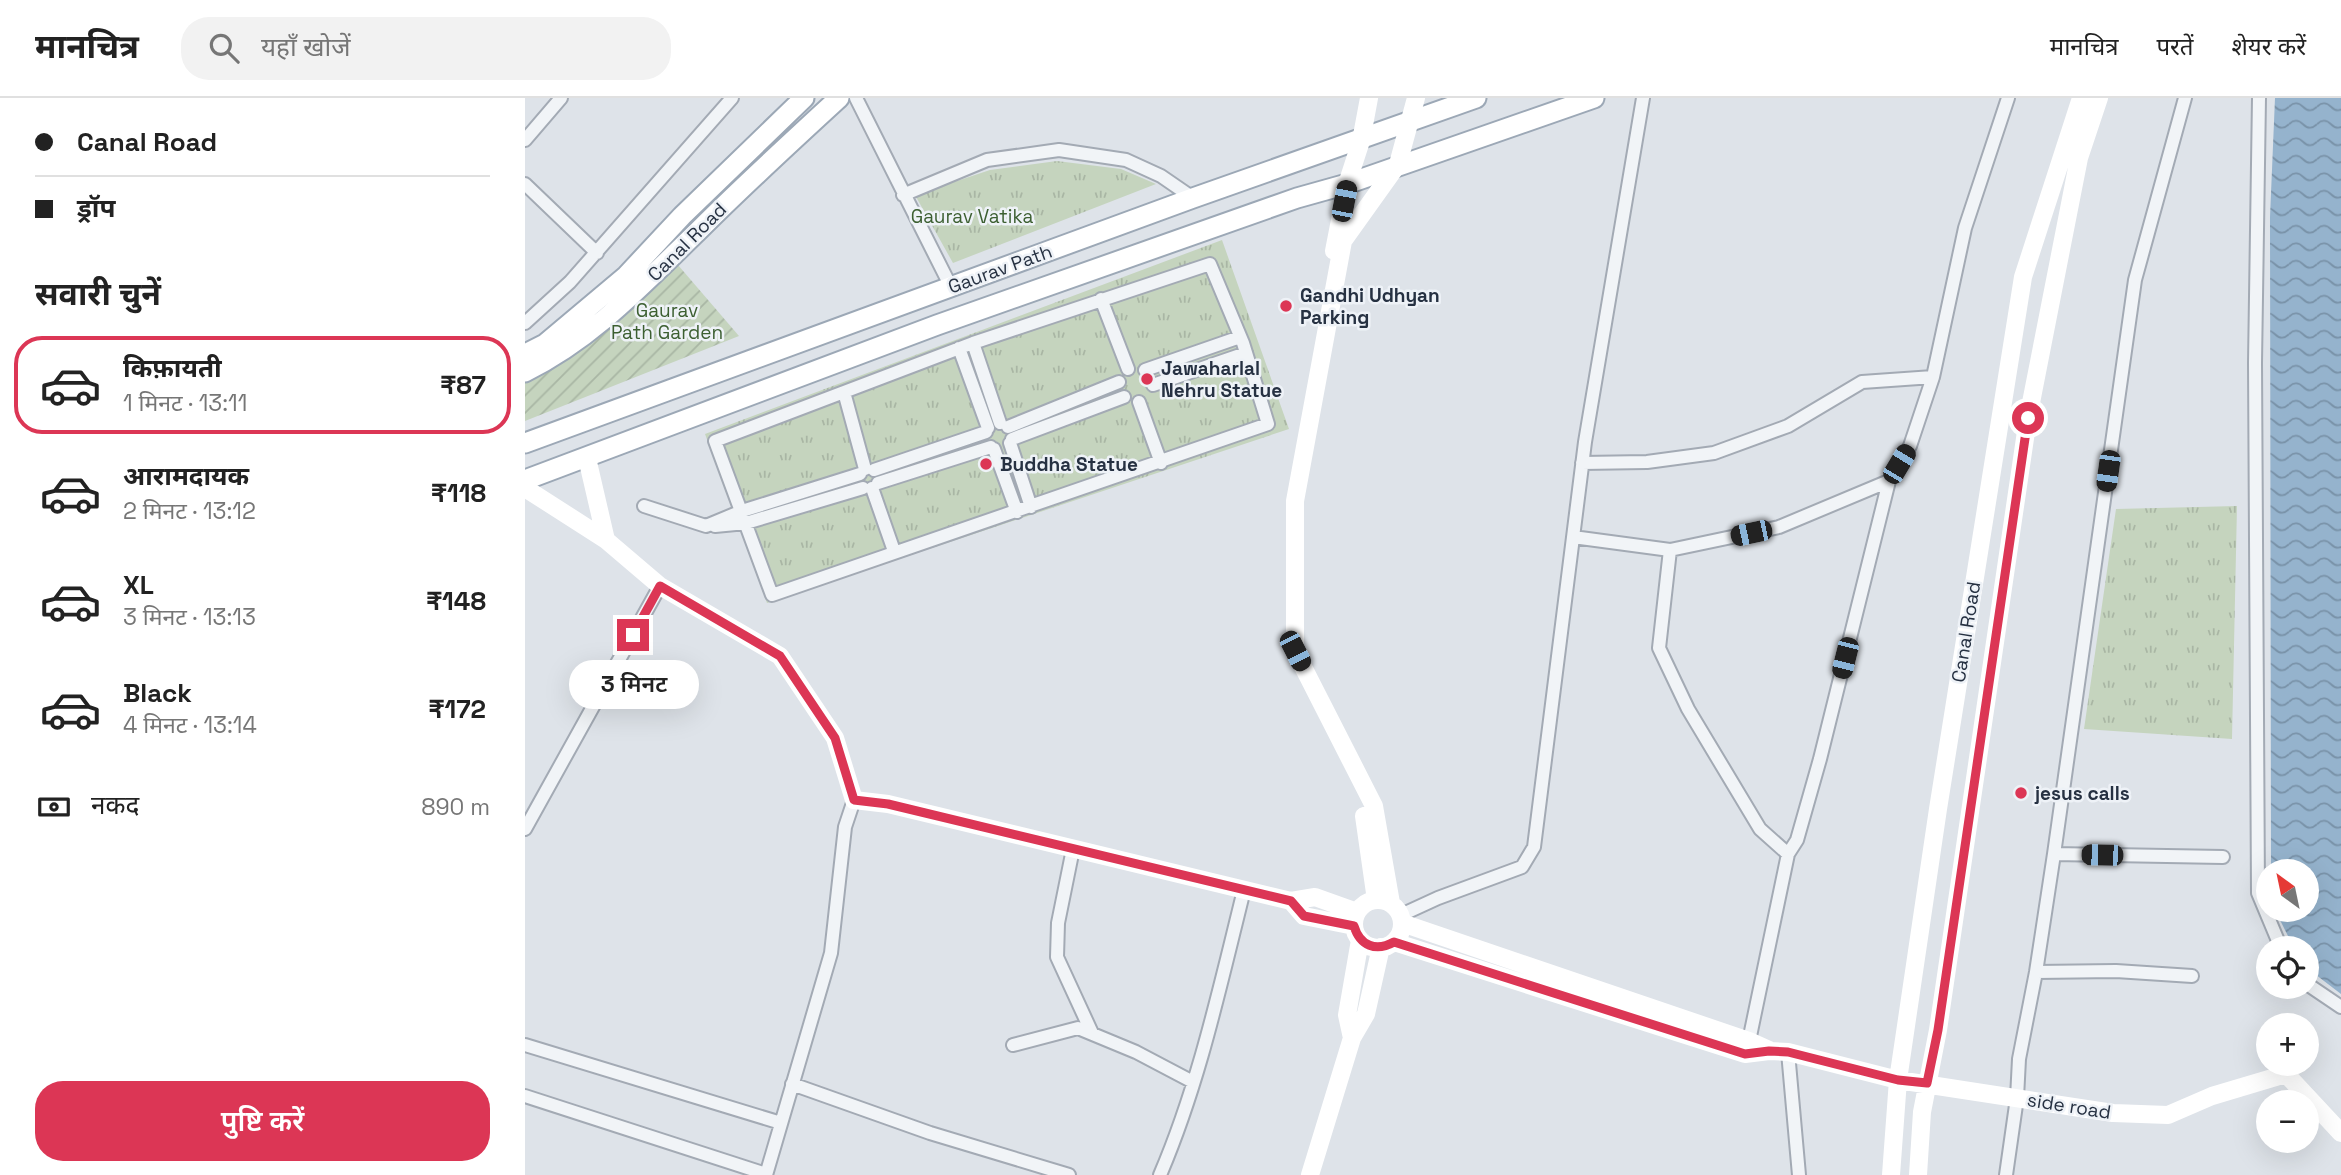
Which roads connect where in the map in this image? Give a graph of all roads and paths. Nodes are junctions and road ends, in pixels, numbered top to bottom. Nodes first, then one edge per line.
1 (561, 98) edge
2 (732, 98) edge
3 (804, 98) edge
4 (839, 98) edge
5 (856, 98) edge
6 (1369, 98) edge
7 (1416, 98) edge
8 (1476, 98) edge
9 (1594, 98) edge
10 (1643, 98) edge
11 (2008, 98) edge
12 (2081, 98) edge
13 (2099, 98) edge
14 (2185, 98) edge
15 (2259, 98) edge
16 (1410, 122) junction
17 (525, 140) edge
18 (1361, 141) junction
19 (1398, 164) junction
20 (525, 184) edge
21 (1347, 184) junction
22 (903, 195) junction
23 (1193, 198) junction
24 (597, 253) junction
25 (951, 287) junction
26 (1101, 299) junction
27 (526, 322) edge
28 (973, 342) junction
29 (1245, 343) junction
30 (959, 348) junction
31 (525, 354) edge
32 (1128, 369) dead end
33 (1145, 370) dead end
34 (525, 372) edge
35 (1933, 377) junction
36 (1119, 382) dead end
37 (1153, 385) dead end
38 (843, 392) junction
39 (1124, 397) dead end
40 (1139, 402) dead end
41 (1001, 432) junction
42 (525, 443) edge
43 (587, 457) junction
44 (1161, 463) junction
45 (1582, 463) junction
46 (869, 479) junction
47 (525, 481) edge
48 (1889, 481) junction
49 (525, 488) edge
50 (644, 506) dead end
51 (1031, 507) junction
52 (1017, 512) junction
53 (744, 517) junction
54 (1573, 537) junction
55 (607, 540) junction
56 (1670, 550) junction
57 (894, 551) junction
58 (660, 586) junction
59 (854, 800) junction
60 (525, 829) edge
61 (1073, 849) junction
62 (1788, 854) junction
63 (2054, 854) junction
64 (2223, 857) dead end
65 (1244, 890) junction
66 (1392, 910) junction
67 (1357, 926) junction
68 (2276, 936) edge
69 (1387, 945) junction
70 (2036, 972) junction
71 (2192, 976) dead end
72 (2319, 992) edge
73 (2341, 1007) edge
74 (1091, 1033) junction
75 (1352, 1038) junction
76 (1749, 1041) junction
77 (525, 1045) edge
78 (1013, 1045) dead end
79 (1769, 1051) junction
80 (1788, 1052) junction
81 (1898, 1080) junction
82 (1193, 1082) junction
83 (1927, 1083) junction
84 (792, 1084) junction
85 (525, 1096) edge
86 (2017, 1098) junction
87 (781, 1123) junction
88 (2341, 1133) edge
89 (766, 1175) edge
90 (1069, 1175) edge
91 (1160, 1175) edge
92 (1310, 1175) edge
93 (1799, 1175) edge
94 (1891, 1175) edge
95 (1917, 1175) edge
96 (2006, 1175) edge

1 - 17 street
2 - 24 street
3 - 31 main road
4 - 34 main road, Canal Road
5 - 22 street
6 - 18 street
7 - 16 street
8 - 16 main road, Gaurav Path
9 - 19 main road
10 - 45 street
11 - 35 street
12 - 81 street, Canal Road
13 - 83 street, Canal Road
14 - 63 street
15 - 68 street
16 - 18 main road, Gaurav Path
16 - 19 street
18 - 21 street
18 - 23 main road, Gaurav Path
19 - 21 main road
19 - 66 street
20 - 24 street
21 - 43 main road
21 - 66 street
22 - 23 street
22 - 25 street
23 - 25 main road, Gaurav Path
24 - 27 street
25 - 42 main road, Gaurav Path
26 - 28 street
26 - 29 street
26 - 32 street
28 - 30 street
28 - 41 street
29 - 33 street
29 - 37 street
29 - 44 street
30 - 38 street
30 - 41 street
35 - 45 street
35 - 48 street
36 - 41 street
38 - 46 street
38 - 53 street
39 - 41 street
40 - 44 street
41 - 46 street
41 - 51 street
43 - 47 main road
43 - 55 street
44 - 51 street
45 - 54 street
46 - 52 street
46 - 53 street
46 - 57 street
48 - 56 street
48 - 62 street
49 - 55 street
50 - 53 street
51 - 52 street
52 - 57 street
53 - 57 street
54 - 56 street
54 - 66 street
55 - 58 street
56 - 62 street
58 - 59 street
58 - 60 street
59 - 61 street
59 - 84 street
61 - 65 street
61 - 74 street
62 - 76 street
63 - 64 street
63 - 70 street
65 - 67 street
65 - 82 street
66 - 67 street
66 - 69 street
66 - 76 street, side road
67 - 69 street
67 - 75 street
69 - 75 street
69 - 79 street, side road
70 - 71 street
70 - 86 street
72 - 73 street
74 - 78 street
74 - 82 street
75 - 92 street
76 - 79 street, side road
77 - 87 street
79 - 80 street, side road
80 - 81 street, side road
80 - 93 street
81 - 83 street, side road
81 - 94 street, Canal Road
82 - 91 street
83 - 86 street, side road
83 - 95 street, Canal Road
84 - 87 street
84 - 90 street
85 - 89 street
86 - 88 street, side road
86 - 96 street
87 - 89 street

